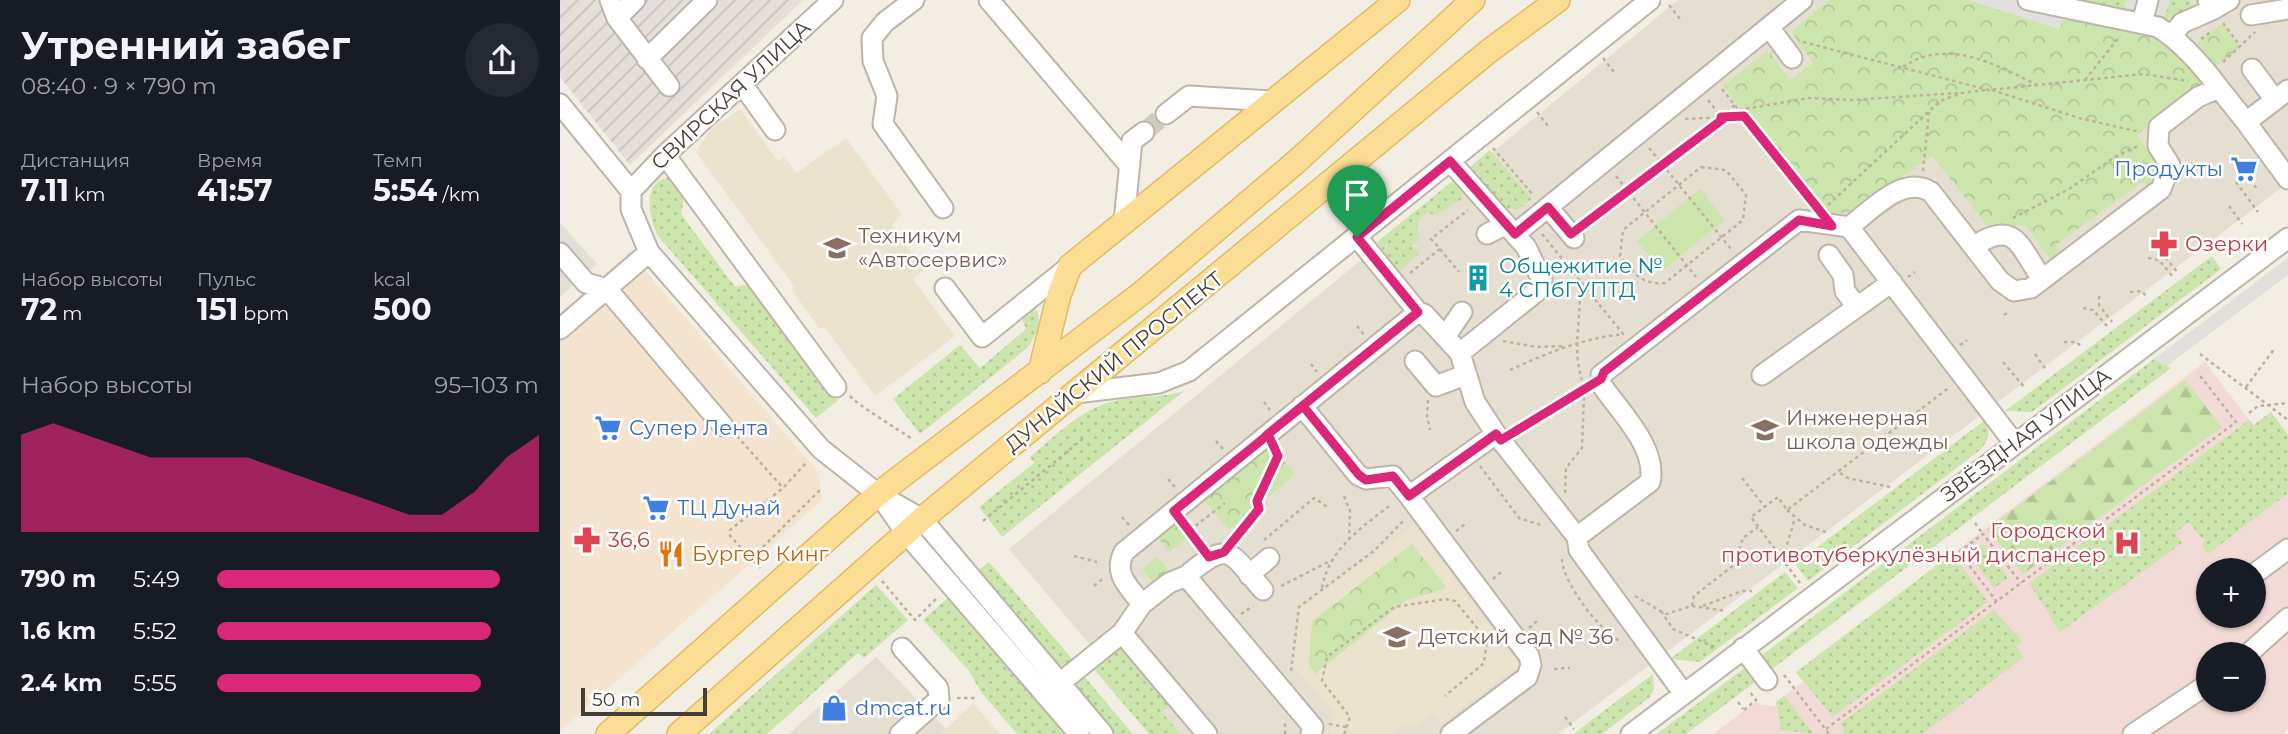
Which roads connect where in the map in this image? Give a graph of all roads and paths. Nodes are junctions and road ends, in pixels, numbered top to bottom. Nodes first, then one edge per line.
1 (635, 0) edge
2 (708, 0) edge
3 (915, 0) edge
4 (989, 0) edge
5 (1398, 0) edge
6 (1473, 0) edge
7 (1558, 0) edge
8 (1802, 0) edge
9 (2028, 0) edge
10 (2148, 0) edge
11 (1658, 1) edge
12 (825, 3) edge
13 (2216, 3) edge
14 (614, 9) edge
15 (2288, 9) edge
16 (2251, 15) dead end
17 (1680, 19) dead end
18 (2134, 25) junction
19 (1769, 27) junction
20 (2172, 36) junction
21 (2197, 43) dead end
22 (1794, 49) joint
23 (1601, 55) dead end
24 (647, 59) junction
25 (1902, 67) junction
26 (2216, 67) dead end
27 (2252, 69) dead end
28 (1614, 72) dead end
29 (1711, 74) junction
30 (2085, 80) junction
31 (2189, 81) dead end
32 (742, 84) junction
33 (2037, 85) junction
34 (668, 86) dead end
35 (2218, 88) junction
36 (1989, 90) junction
37 (1962, 93) junction
38 (2282, 95) edge
39 (1708, 100) dead end
40 (1273, 101) junction
41 (560, 104) edge
42 (1735, 105) junction
43 (1535, 109) dead end
44 (1739, 110) junction
45 (1930, 110) junction
46 (1166, 114) tunnel mouth
47 (1744, 116) junction
48 (1685, 119) dead end
49 (1723, 119) junction
50 (2246, 122) junction
51 (1548, 126) dead end
52 (775, 130) dead end
53 (1144, 132) tunnel mouth
54 (2152, 138) junction
55 (1491, 145) dead end
56 (1649, 148) dead end
57 (665, 155) junction
58 (1450, 161) junction
59 (2204, 163) dead end
60 (1129, 165) junction
61 (1664, 166) junction
62 (2196, 169) dead end
63 (1923, 171) dead end
64 (2248, 173) dead end
65 (1615, 175) dead end
66 (2288, 179) edge
67 (2236, 182) dead end
68 (1679, 185) junction
69 (2256, 188) dead end
70 (631, 191) junction
71 (1629, 192) junction
72 (1482, 198) junction
73 (2229, 206) dead end
74 (943, 208) dead end
75 (1547, 208) junction
76 (2258, 212) dead end
77 (1645, 213) junction
78 (1124, 222) junction
79 (2242, 224) dead end
80 (1849, 226) junction
81 (1510, 229) junction
82 (1487, 234) dead end
83 (1542, 234) dead end
84 (1573, 236) joint
85 (1357, 237) junction
86 (1722, 238) junction
87 (2288, 238) edge
88 (2201, 239) dead end
89 (1982, 241) junction
90 (2164, 244) dead end
91 (1729, 246) dead end
92 (2213, 246) dead end
93 (1440, 249) junction
94 (649, 252) junction
95 (1829, 255) dead end
96 (561, 257) edge
97 (2148, 258) dead end
98 (1687, 265) junction
99 (1070, 266) junction
100 (1459, 272) dead end
101 (2178, 273) dead end
102 (1694, 274) dead end
103 (2173, 276) dead end
104 (2042, 279) junction
105 (1579, 280) junction
106 (1892, 282) junction
107 (1396, 284) junction
108 (945, 288) dead end
109 (607, 289) junction
110 (2134, 291) dead end
111 (2099, 296) dead end
112 (2146, 296) dead end
113 (1857, 307) junction
114 (2083, 308) dead end
115 (1418, 312) junction
116 (1462, 312) dead end
117 (2112, 323) dead end
118 (2106, 326) dead end
119 (560, 329) edge
120 (1483, 334) junction
121 (1444, 337) junction
122 (1630, 338) junction
123 (1577, 342) junction
124 (2064, 342) dead end
125 (1565, 346) junction
126 (2080, 346) dead end
127 (2274, 348) dead end
128 (1460, 353) junction
129 (2035, 354) dead end
130 (2200, 354) dead end
131 (1415, 361) dead end
132 (2003, 362) dead end
133 (1510, 370) dead end
134 (2047, 371) dead end
135 (1040, 372) junction
136 (2198, 373) dead end
137 (1465, 375) junction
138 (1762, 375) dead end
139 (1964, 377) junction
140 (1592, 384) junction
141 (1436, 386) junction
142 (836, 387) dead end
143 (2246, 387) junction
144 (2025, 388) dead end
145 (1076, 393) junction
146 (2288, 403) edge
147 (2270, 405) junction
148 (1303, 406) junction
149 (2249, 413) dead end
150 (2288, 420) edge
151 (723, 426) joint
152 (1430, 430) dead end
153 (1268, 434) junction
154 (1085, 436) dead end
155 (1498, 437) junction
156 (2015, 444) junction
157 (1469, 452) junction
158 (807, 462) dead end
159 (1838, 472) junction
160 (1742, 478) dead end
161 (1890, 487) dead end
162 (783, 488) junction
163 (820, 490) dead end
164 (878, 494) junction
165 (1344, 496) dead end
166 (1412, 500) junction
167 (1225, 503) dead end
168 (1765, 507) junction
169 (1329, 508) dead end
170 (1787, 510) junction
171 (1174, 511) junction
172 (1795, 518) junction
173 (983, 521) dead end
174 (1975, 523) dead end
175 (1558, 524) junction
176 (914, 526) junction
177 (1758, 527) junction
178 (1190, 530) junction
179 (1829, 533) dead end
180 (1983, 534) junction
181 (1349, 540) junction
182 (1570, 542) junction
183 (2288, 549) edge
184 (1264, 551) joint
185 (1217, 555) junction
186 (1074, 556) dead end
187 (752, 558) junction
188 (1782, 558) junction
189 (1097, 562) dead end
190 (2266, 565) edge
191 (760, 568) dead end
192 (1501, 572) dead end
193 (1107, 575) dead end
194 (1249, 575) junction
195 (1186, 576) junction
196 (882, 581) dead end
197 (1489, 582) dead end
198 (2021, 583) junction
199 (1094, 586) dead end
200 (1322, 588) junction
201 (1263, 590) dead end
202 (1752, 591) dead end
203 (943, 592) dead end
204 (2009, 593) junction
205 (1811, 597) junction
206 (2014, 600) dead end
207 (1997, 601) junction
208 (1142, 604) junction
209 (1692, 606) junction
210 (1700, 608) junction
211 (1661, 611) dead end
212 (1727, 611) dead end
213 (1666, 614) dead end
214 (2288, 618) edge
215 (1538, 621) dead end
216 (1525, 631) dead end
217 (1122, 633) junction
218 (2261, 642) edge
219 (1646, 643) junction
220 (902, 648) dead end
221 (1739, 651) junction
222 (1570, 668) dead end
223 (1554, 669) dead end
224 (1774, 675) joint
225 (1053, 689) junction
226 (1750, 692) dead end
227 (2196, 692) edge
228 (1684, 694) junction
229 (1445, 696) dead end
230 (1738, 702) dead end
231 (1294, 704) junction
232 (1565, 718) dead end
233 (1331, 724) dead end
234 (1346, 727) junction
235 (1574, 729) dead end
236 (1826, 729) junction
237 (608, 734) edge
238 (679, 734) edge
239 (900, 734) edge
240 (1079, 734) edge
241 (1103, 734) edge
242 (1207, 734) edge
243 (1311, 734) edge
244 (1344, 734) edge
245 (1451, 734) edge
246 (1631, 734) edge
247 (1829, 734) edge
248 (2133, 734) edge

1 - 14 street
2 - 24 street
3 - 74 street
4 - 60 street
5 - 40 main road
6 - 135 main road, ДУНАЙСКИЙ ПРОСПЕКТ
7 - 145 main road, ДУНАЙСКИЙ ПРОСПЕКТ
8 - 19 street
9 - 18 street
10 - 18 street
11 - 17 path
11 - 58 street
12 - 32 street, СВИРСКАЯ УЛИЦА
13 - 20 street
14 - 24 street
15 - 16 street
18 - 20 street
18 - 30 path
19 - 22 street
19 - 29 street
20 - 35 street
21 - 26 path
22 - 25 path
23 - 28 path
24 - 34 street
25 - 33 path
25 - 36 path
27 - 38 street
29 - 42 path
29 - 75 street
30 - 31 path
30 - 33 path
32 - 52 street
32 - 57 street, СВИРСКАЯ УЛИЦА
33 - 36 path
35 - 50 street
35 - 54 street
36 - 37 path
36 - 54 path
37 - 44 path
37 - 45 path
38 - 50 street
39 - 49 path
40 - 46 street
40 - 78 main road
41 - 70 street
42 - 44 path
42 - 49 path
43 - 51 path
44 - 47 path
45 - 47 path
45 - 63 path
47 - 49 path
48 - 49 path
49 - 61 path
50 - 66 street
53 - 60 street
54 - 89 path
54 - 104 street
55 - 75 path
56 - 61 path
57 - 70 street, СВИРСКАЯ УЛИЦА
57 - 142 street
58 - 72 street
58 - 85 street
59 - 62 path
60 - 78 street
61 - 68 path
61 - 71 path
64 - 69 path
65 - 71 path
67 - 76 path
68 - 77 path
68 - 86 path
68 - 86 path
70 - 94 street
71 - 77 path
71 - 84 path
72 - 81 street
72 - 93 path
73 - 79 path
75 - 81 street
75 - 84 street
77 - 98 path
77 - 98 path
78 - 99 main road
80 - 89 street
80 - 106 street
80 - 122 street
81 - 82 street
81 - 120 street
83 - 105 path
85 - 107 street
85 - 145 street
86 - 91 path
86 - 98 path
87 - 156 street, ЗВЁЗДНАЯ УЛИЦА
88 - 92 path
89 - 104 street
89 - 104 street
90 - 101 path
93 - 100 path
93 - 107 path
94 - 109 street
94 - 164 street
95 - 113 street
96 - 109 street
97 - 103 path
98 - 102 path
99 - 108 street
99 - 135 main road
105 - 122 path
105 - 123 path
106 - 113 street
106 - 139 street
107 - 115 street
109 - 119 street
109 - 151 street
110 - 112 path
111 - 117 path
113 - 138 street
114 - 118 path
115 - 121 street
115 - 148 street
116 - 121 street
120 - 125 path
120 - 128 street
121 - 128 street
122 - 123 path
122 - 140 street
123 - 125 path
123 - 140 path
124 - 126 path
125 - 133 path
127 - 143 path
128 - 137 street
129 - 134 path
130 - 143 path
131 - 141 street
132 - 144 path
135 - 164 main road, ДУНАЙСКИЙ ПРОСПЕКТ
136 - 198 path
137 - 141 street
137 - 155 street
139 - 156 street
139 - 159 path
140 - 155 path
140 - 175 path
140 - 182 street
141 - 152 path
143 - 147 path
145 - 176 main road, ДУНАЙСКИЙ ПРОСПЕКТ
146 - 147 path
147 - 149 path
147 - 150 path
148 - 153 street
148 - 166 street
151 - 162 path
153 - 171 street
153 - 185 path
154 - 173 path
155 - 157 street
155 - 175 street
156 - 205 street, ЗВЁЗДНАЯ УЛИЦА
157 - 166 street
157 - 175 path
158 - 162 path
159 - 161 path
159 - 170 path
160 - 168 path
162 - 187 path
163 - 187 path
164 - 176 street
164 - 237 main road, ДУНАЙСКИЙ ПРОСПЕКТ
165 - 181 path
166 - 181 path
166 - 200 path
166 - 245 street
167 - 178 path
168 - 170 path
168 - 177 path
169 - 184 path
170 - 172 path
171 - 178 path
171 - 208 street
172 - 179 path
172 - 188 path
174 - 180 path
175 - 182 street
176 - 225 street
176 - 238 main road, ДУНАЙСКИЙ ПРОСПЕКТ
177 - 188 path
177 - 209 path
178 - 185 path
180 - 198 path
180 - 207 path
181 - 200 path
182 - 219 street
182 - 219 path
183 - 190 street
184 - 194 street
185 - 194 street
185 - 195 street
186 - 189 path
187 - 191 path
188 - 205 path
192 - 197 path
193 - 199 path
194 - 201 street
195 - 208 street
195 - 231 street
196 - 203 path
198 - 204 path
200 - 231 path
202 - 210 path
204 - 206 path
204 - 207 path
205 - 221 street, ЗВЁЗДНАЯ УЛИЦА
207 - 236 path
208 - 217 street
209 - 210 path
209 - 213 path
210 - 212 path
211 - 221 path
214 - 218 street
215 - 216 path
217 - 225 street
217 - 242 street
219 - 228 street
220 - 239 street
221 - 224 street
221 - 228 street, ЗВЁЗДНАЯ УЛИЦА
222 - 223 path
224 - 236 path
225 - 240 street
225 - 241 street
226 - 230 path
227 - 248 street
228 - 246 street, ЗВЁЗДНАЯ УЛИЦА
229 - 234 path
231 - 243 street
232 - 235 path
233 - 234 path
234 - 244 path
236 - 247 path

